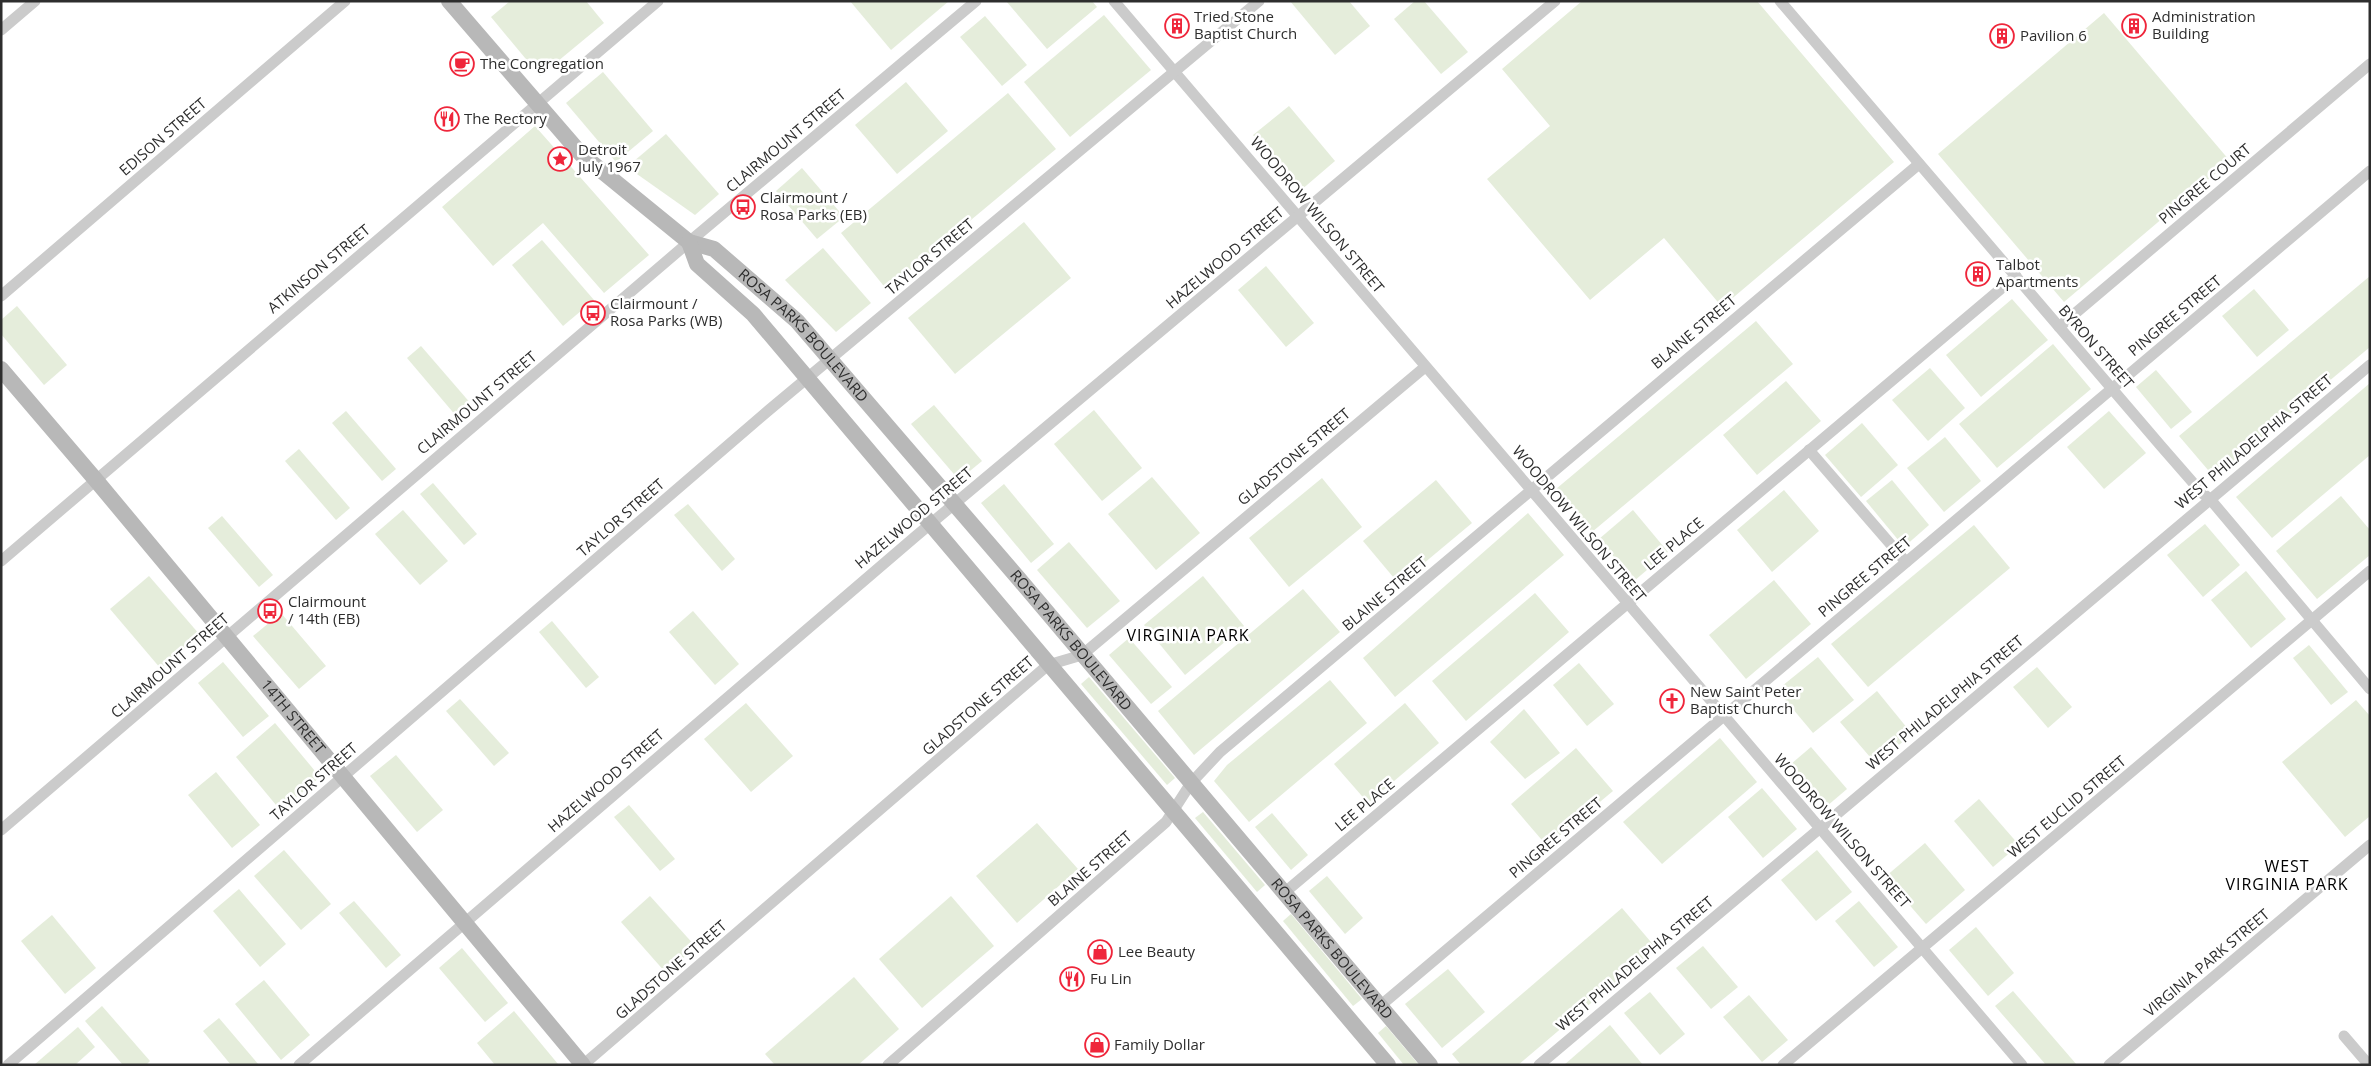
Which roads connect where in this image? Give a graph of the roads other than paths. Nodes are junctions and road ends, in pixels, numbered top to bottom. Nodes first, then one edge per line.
1 (35, 1) edge
2 (345, 1) edge
3 (449, 1) edge
4 (658, 1) edge
5 (976, 1) edge
6 (1114, 1) edge
7 (1259, 1) edge
8 (1555, 1) edge
9 (1780, 1) edge
10 (1, 30) edge
11 (2370, 64) edge
12 (1175, 72) junction
13 (537, 103) junction
14 (1919, 164) junction
15 (2370, 171) edge
16 (1297, 217) junction
17 (689, 242) junction
18 (2016, 276) junction
19 (1, 296) edge
20 (2059, 327) junction
21 (831, 359) junction
22 (2370, 365) edge
23 (1426, 367) junction
24 (1, 369) edge
25 (807, 379) junction
26 (2112, 388) junction
27 (1809, 450) junction
28 (96, 479) junction
29 (1530, 490) junction
30 (2210, 499) junction
31 (954, 504) junction
32 (929, 525) junction
33 (1, 561) edge
34 (1906, 562) junction
35 (2370, 571) edge
36 (1627, 604) junction
37 (2312, 620) junction
38 (226, 637) junction
39 (1082, 655) junction
40 (1048, 665) junction
41 (2370, 690) edge
42 (1724, 716) junction
43 (343, 777) junction
44 (1192, 783) junction
45 (1173, 812) junction
46 (1820, 828) junction
47 (1, 830) edge
48 (2370, 845) edge
49 (1284, 893) junction
50 (465, 922) junction
51 (1923, 948) junction
52 (1380, 1006) junction
53 (2344, 1036) dead end
54 (8, 1065) edge
55 (299, 1065) edge
56 (583, 1065) edge
57 (888, 1065) edge
58 (1388, 1065) edge
59 (1430, 1065) edge
60 (1538, 1065) edge
61 (1783, 1065) edge
62 (2022, 1065) edge
63 (2110, 1065) edge
64 (2368, 1065) edge

1 - 10 street
2 - 19 street, EDISON STREET
3 - 13 street, ROSA PARKS BOULEVARD
4 - 13 street, ATKINSON STREET
5 - 17 street, CLAIRMOUNT STREET
6 - 12 street, WOODROW WILSON STREET
7 - 12 street, TAYLOR STREET
8 - 16 street, HAZELWOOD STREET
9 - 14 street, BYRON STREET
11 - 20 street, PINGREE COURT
12 - 16 street, WOODROW WILSON STREET
12 - 21 street, TAYLOR STREET
13 - 17 street, ROSA PARKS BOULEVARD
13 - 28 street, ATKINSON STREET
14 - 18 street, BYRON STREET
14 - 29 street, BLAINE STREET
15 - 26 street, PINGREE STREET
16 - 23 street, WOODROW WILSON STREET
16 - 31 street, HAZELWOOD STREET
17 - 21 street, ROSA PARKS BOULEVARD
17 - 25 street, ROSA PARKS BOULEVARD
17 - 38 street, CLAIRMOUNT STREET
18 - 20 street, BYRON STREET
18 - 27 street, LEE PLACE
20 - 26 street, BYRON STREET
21 - 25 street, TAYLOR STREET
21 - 31 street, ROSA PARKS BOULEVARD
22 - 30 street, WEST PHILADELPHIA STREET
23 - 29 street, WOODROW WILSON STREET
23 - 39 street, GLADSTONE STREET
24 - 28 street, 14TH STREET
25 - 32 street, ROSA PARKS BOULEVARD
25 - 43 street, TAYLOR STREET
26 - 30 street, BYRON STREET
26 - 34 street, PINGREE STREET
27 - 34 street
27 - 36 street, LEE PLACE
28 - 33 street, ATKINSON STREET
28 - 38 street, 14TH STREET
29 - 36 street, WOODROW WILSON STREET
29 - 44 street, BLAINE STREET
30 - 37 street, BYRON STREET
30 - 46 street, WEST PHILADELPHIA STREET
31 - 32 street, HAZELWOOD STREET
31 - 39 street, ROSA PARKS BOULEVARD
32 - 40 street, ROSA PARKS BOULEVARD
32 - 50 street, HAZELWOOD STREET
34 - 42 street, PINGREE STREET
35 - 37 street, WEST EUCLID STREET
36 - 42 street, WOODROW WILSON STREET
36 - 49 street, LEE PLACE
37 - 41 street, BYRON STREET
37 - 51 street, WEST EUCLID STREET
38 - 43 street, 14TH STREET
38 - 47 street, CLAIRMOUNT STREET
39 - 40 street, GLADSTONE STREET
39 - 44 street, ROSA PARKS BOULEVARD
40 - 45 street, ROSA PARKS BOULEVARD
40 - 56 street, GLADSTONE STREET
42 - 46 street, WOODROW WILSON STREET
42 - 52 street, PINGREE STREET
43 - 50 street, 14TH STREET
43 - 54 street, TAYLOR STREET
44 - 45 street, BLAINE STREET
44 - 49 street, ROSA PARKS BOULEVARD
45 - 57 street, BLAINE STREET
45 - 58 street, ROSA PARKS BOULEVARD
46 - 51 street, WOODROW WILSON STREET
46 - 60 street, WEST PHILADELPHIA STREET
48 - 63 street, VIRGINIA PARK STREET
49 - 52 street, ROSA PARKS BOULEVARD
50 - 55 street, HAZELWOOD STREET
50 - 56 street, 14TH STREET
51 - 61 street, WEST EUCLID STREET
51 - 62 street, WOODROW WILSON STREET
52 - 59 street, ROSA PARKS BOULEVARD
53 - 64 street

